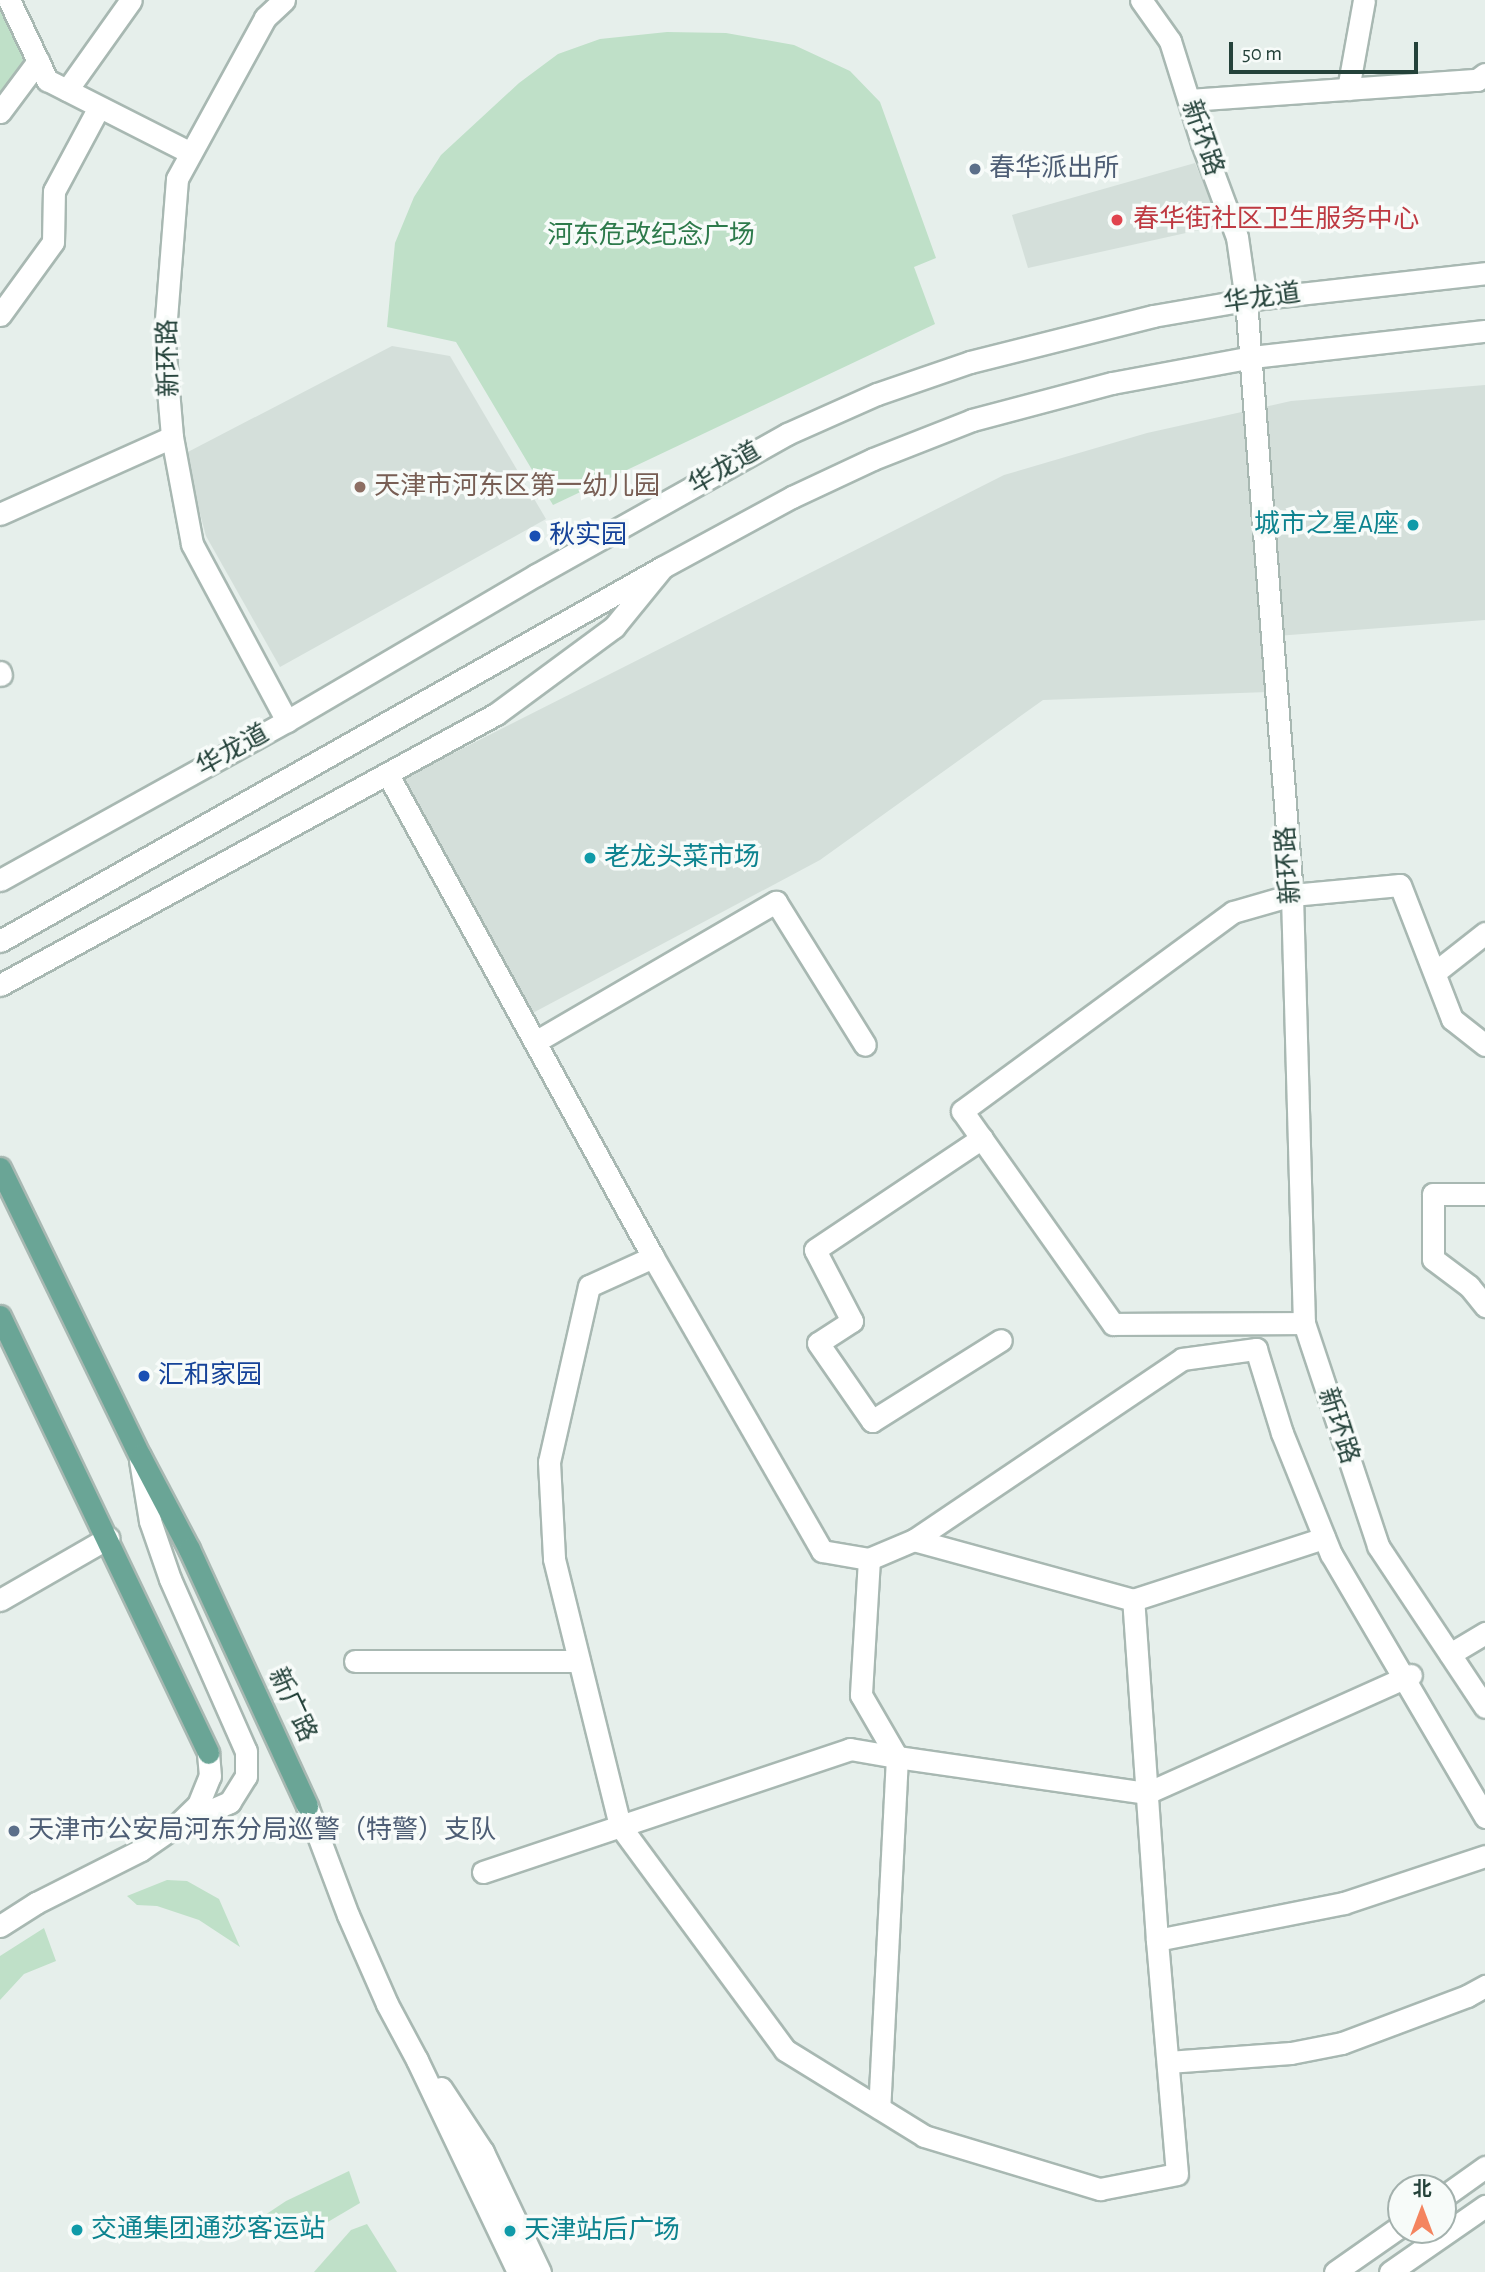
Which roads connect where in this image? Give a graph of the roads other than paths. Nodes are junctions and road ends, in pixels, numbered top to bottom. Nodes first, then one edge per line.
1 (9, 0) edge
2 (131, 0) edge
3 (284, 0) edge
4 (1141, 0) edge
5 (1364, 0) edge
6 (38, 61) junction
7 (1485, 74) edge
8 (1348, 89) junction
9 (67, 90) junction
10 (1189, 100) junction
11 (100, 107) junction
12 (0, 112) edge
13 (191, 153) junction
14 (1485, 273) edge
15 (1246, 300) junction
16 (0, 315) edge
17 (1485, 331) edge
18 (1252, 357) junction
19 (172, 437) junction
20 (0, 514) edge
21 (663, 568) junction
22 (287, 721) junction
23 (388, 775) junction
24 (0, 880) edge
25 (1292, 895) junction
26 (1485, 933) edge
27 (0, 941) edge
28 (1438, 970) dead end
29 (0, 985) edge
30 (535, 1042) junction
31 (865, 1045) dead end
32 (1485, 1045) edge
33 (982, 1138) junction
34 (0, 1167) edge
35 (1485, 1194) edge
36 (653, 1257) junction
37 (1485, 1306) edge
38 (0, 1317) edge
39 (1304, 1323) junction
40 (1001, 1340) dead end
41 (139, 1456) junction
42 (108, 1538) junction
43 (1324, 1538) junction
44 (914, 1540) junction
45 (869, 1559) junction
46 (0, 1600) edge
47 (1133, 1600) junction
48 (1485, 1633) edge
49 (1450, 1654) junction
50 (355, 1661) dead end
51 (579, 1661) junction
52 (1407, 1676) junction
53 (1485, 1707) edge
54 (208, 1753) joint
55 (897, 1757) junction
56 (1146, 1793) junction
57 (307, 1806) joint
58 (1485, 1817) edge
59 (177, 1825) junction
60 (620, 1826) junction
61 (1485, 1856) edge
62 (483, 1872) dead end
63 (0, 1926) edge
64 (1157, 1940) junction
65 (1485, 1986) edge
66 (417, 2060) junction
67 (1168, 2063) junction
68 (879, 2108) junction
69 (1485, 2167) edge
70 (1457, 2187) edge
71 (1485, 2206) edge
72 (1387, 2236) edge
73 (518, 2272) edge
74 (540, 2272) edge
75 (1335, 2272) edge
76 (1390, 2272) edge

1 - 6 street
2 - 9 street
3 - 13 street, 新环路
4 - 10 street, 新环路
5 - 8 street
6 - 9 street
6 - 12 street
7 - 8 street
8 - 10 street
9 - 11 street
10 - 15 street, 新环路
11 - 13 street
11 - 16 street
13 - 19 street, 新环路
14 - 15 street, 华龙道
15 - 18 street, 新环路
15 - 22 street, 华龙道
17 - 18 street
18 - 21 street
18 - 25 street, 新环路
19 - 20 street
19 - 22 street, 新环路
21 - 23 street
21 - 27 street
22 - 24 street, 华龙道
23 - 29 street
23 - 30 street
25 - 32 street
25 - 33 street
25 - 39 street, 新环路
26 - 28 street
30 - 31 street
30 - 36 street
33 - 39 street
33 - 40 street
34 - 41 main road, 新广路
35 - 37 street
36 - 45 street
36 - 51 street
38 - 42 main road
39 - 49 street, 新环路
41 - 57 main road, 新广路
41 - 59 street
42 - 46 street
42 - 54 main road
43 - 44 street
43 - 47 street
43 - 52 street
44 - 45 street
44 - 47 street
45 - 55 street
47 - 56 street
48 - 49 street
49 - 53 street, 新环路
50 - 51 street
51 - 60 street
52 - 56 street
52 - 58 street
54 - 59 street
55 - 56 street
55 - 60 street
55 - 68 street
56 - 64 street
57 - 66 street, 新广路
59 - 63 street
60 - 62 street
60 - 68 street
61 - 64 street
64 - 67 street
65 - 67 street
66 - 73 street, 新广路
66 - 74 street
67 - 68 street
69 - 70 street
71 - 76 street
72 - 75 street

